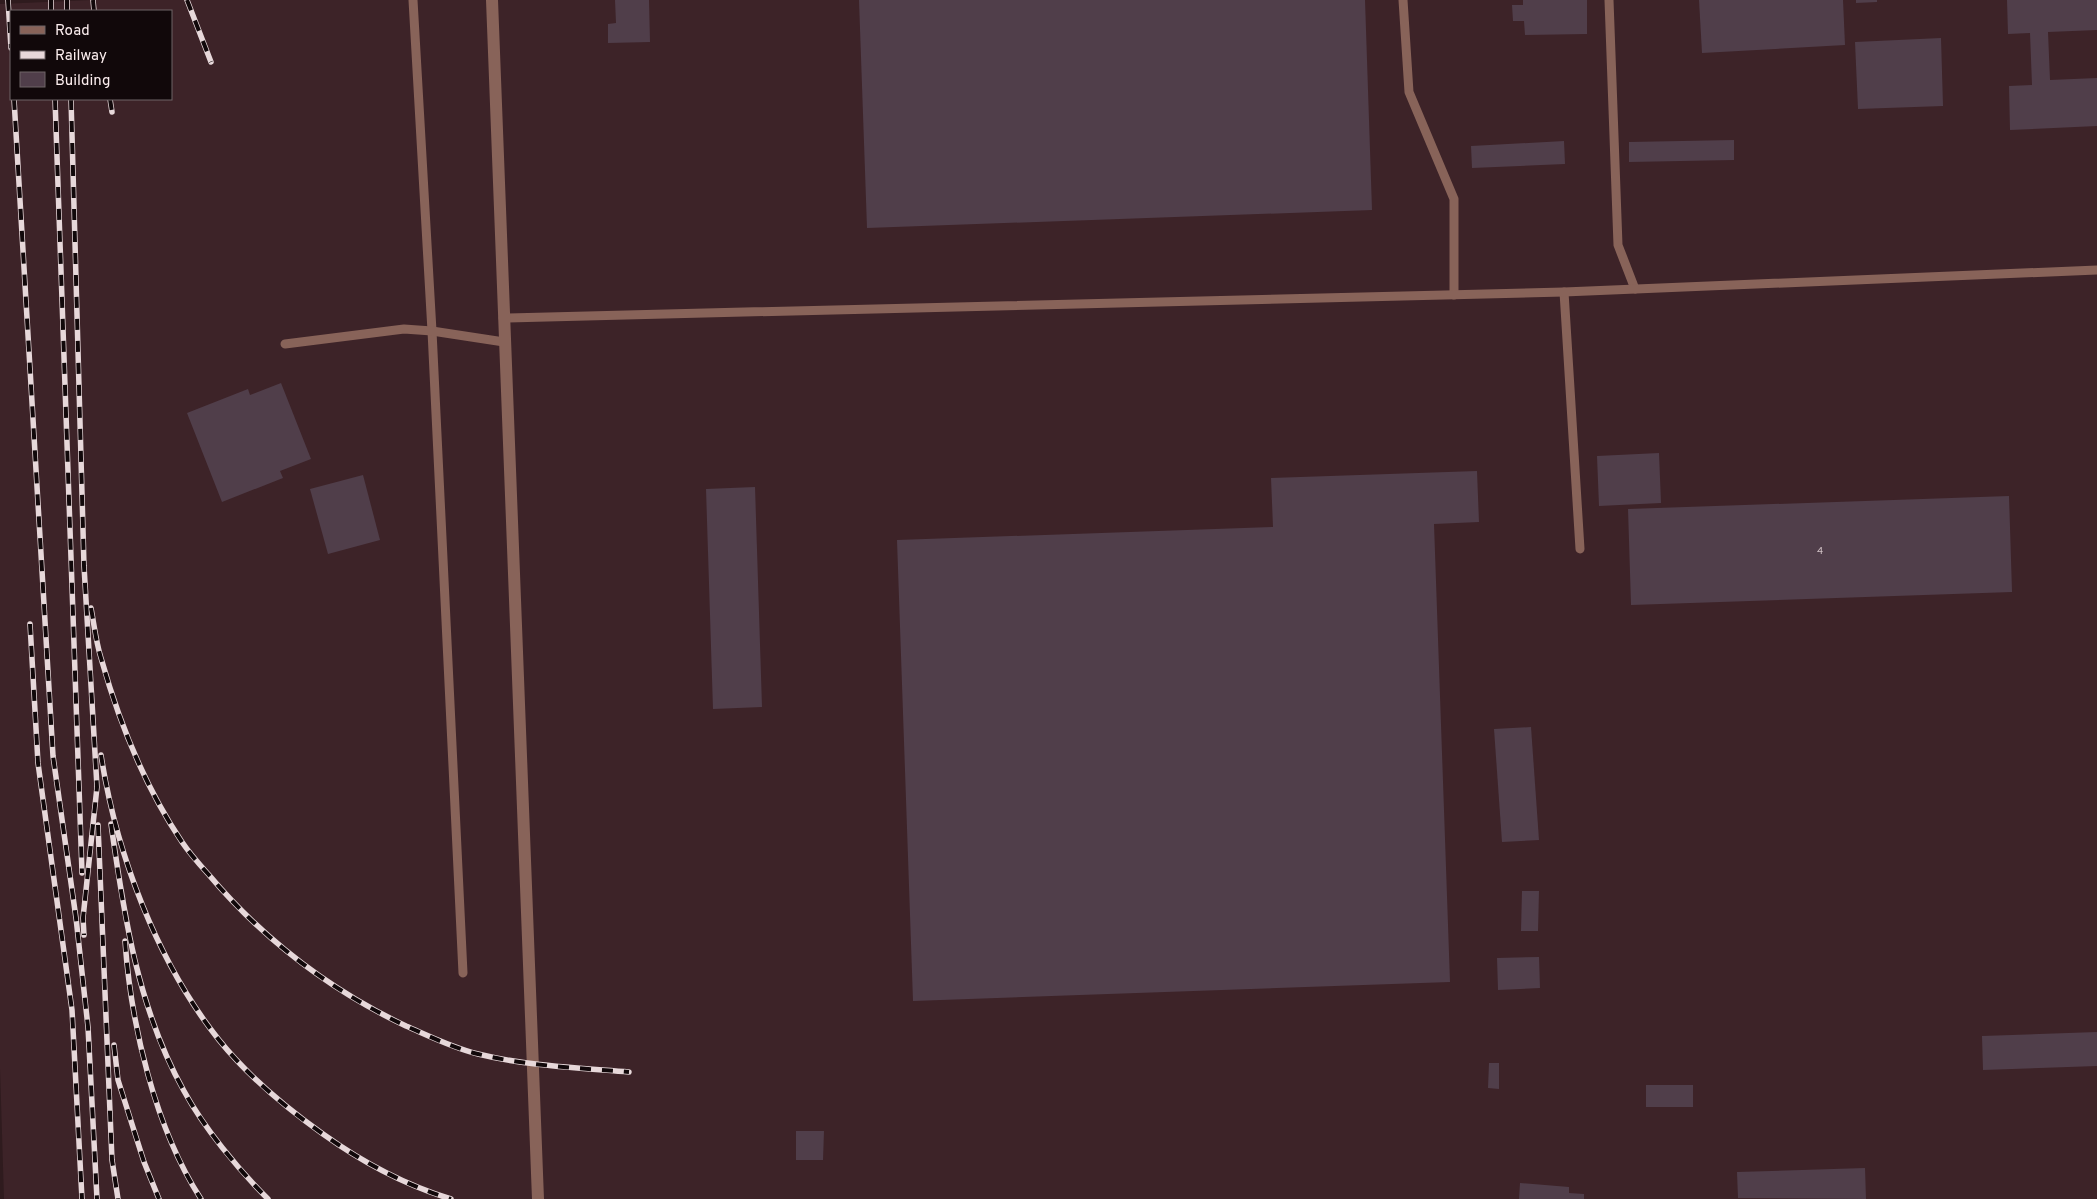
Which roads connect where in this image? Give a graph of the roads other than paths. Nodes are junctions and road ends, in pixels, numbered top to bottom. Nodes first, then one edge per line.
1 (413, 0) edge
2 (492, 0) edge
3 (1403, 0) edge
4 (1609, 0) edge
5 (2097, 270) edge
6 (1634, 290) junction
7 (1564, 292) junction
8 (1454, 295) junction
9 (503, 318) junction
10 (432, 331) junction
11 (504, 342) junction
12 (286, 344) dead end
13 (1580, 549) dead end
14 (463, 973) dead end
15 (538, 1199) edge

1 - 10 lane
2 - 9 street
3 - 8 lane
4 - 6 lane
5 - 6 lane
6 - 7 lane
7 - 8 lane
7 - 13 lane
8 - 9 lane
9 - 11 street
10 - 11 lane
10 - 12 lane
10 - 14 lane
11 - 15 street

